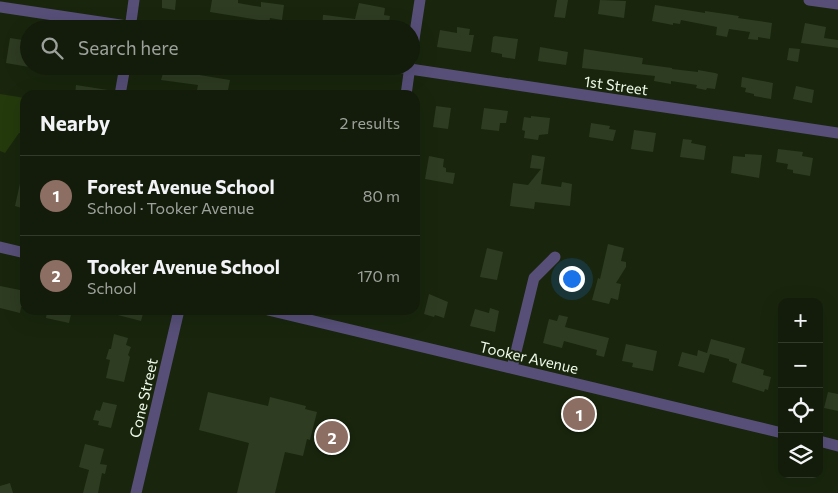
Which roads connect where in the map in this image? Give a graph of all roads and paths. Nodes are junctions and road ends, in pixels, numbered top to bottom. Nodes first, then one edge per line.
1 (134, 0) edge
2 (420, 0) edge
3 (809, 0) edge
4 (838, 4) edge
5 (0, 7) edge
6 (84, 20) edge
7 (131, 20) edge
8 (417, 20) edge
9 (420, 67) edge
10 (123, 75) edge
11 (409, 75) edge
12 (121, 90) edge
13 (407, 90) edge
14 (838, 133) edge
15 (0, 247) edge
16 (20, 252) edge
17 (554, 257) dead end
18 (177, 315) edge
19 (289, 315) edge
20 (512, 368) junction
21 (778, 431) edge
22 (823, 443) edge
23 (838, 446) edge
24 (136, 493) edge

1 - 7 street
2 - 8 street
3 - 4 street
5 - 6 street
9 - 14 street, 1st Street
10 - 12 street
11 - 13 street
15 - 16 street
17 - 20 street
18 - 24 street, Cone Street
19 - 20 street, Tooker Avenue
20 - 21 street, Tooker Avenue
22 - 23 street

